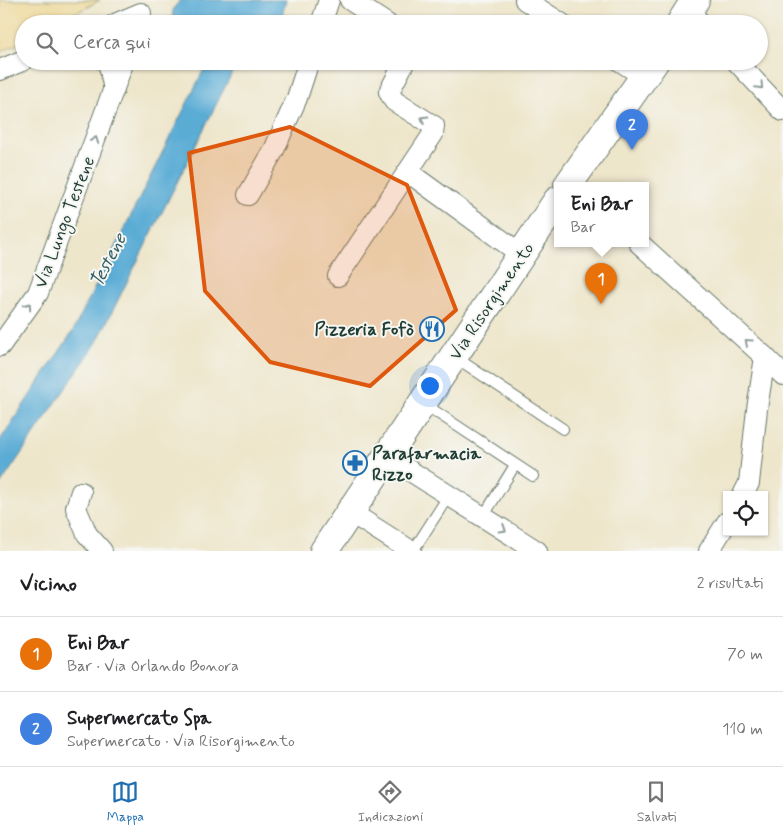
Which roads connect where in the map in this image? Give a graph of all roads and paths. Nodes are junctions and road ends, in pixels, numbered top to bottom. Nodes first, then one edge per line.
1 (329, 0) edge
2 (350, 0) edge
3 (525, 0) edge
4 (324, 15) edge
5 (373, 15) edge
6 (548, 15) edge
7 (15, 64) edge
8 (0, 70) edge
9 (110, 70) edge
10 (121, 70) edge
11 (306, 70) edge
12 (400, 70) edge
13 (649, 70) edge
14 (744, 70) edge
15 (114, 90) junction
16 (783, 111) edge
17 (408, 172) junction
18 (572, 182) edge
19 (248, 195) dead end
20 (554, 208) edge
21 (643, 247) edge
22 (522, 255) junction
23 (338, 276) dead end
24 (0, 346) edge
25 (454, 357) junction
26 (765, 357) junction
27 (783, 375) edge
28 (423, 403) junction
29 (563, 430) dead end
30 (388, 456) junction
31 (515, 465) junction
32 (533, 476) dead end
33 (745, 491) edge
34 (81, 492) dead end
35 (449, 495) junction
36 (350, 512) junction
37 (483, 517) junction
38 (723, 528) edge
39 (102, 551) edge
40 (324, 551) edge
41 (412, 551) edge
42 (537, 551) edge
43 (709, 551) edge

1 - 4 street
2 - 5 street
3 - 6 street
7 - 8 street
9 - 15 street
10 - 15 street, Via Lungo Testene
11 - 19 street
17 -> 12 street
13 - 18 main road, Via Risorgimento
14 -> 16 street
24 -> 15 street, Via Lungo Testene
17 - 22 street
17 - 23 street
20 - 22 main road, Via Risorgimento
26 -> 21 street
22 - 25 main road, Via Risorgimento
25 - 28 main road, Via Risorgimento
25 - 29 lane
26 - 27 street
26 - 33 street
28 - 30 main road, Via Risorgimento
28 - 31 lane
30 - 35 street
30 - 36 main road, Via Risorgimento
31 - 32 lane
31 - 37 lane
34 - 39 street
35 - 37 street
35 - 41 lane
36 - 40 main road, Via Risorgimento
36 - 41 street
37 -> 42 street
38 - 43 street

